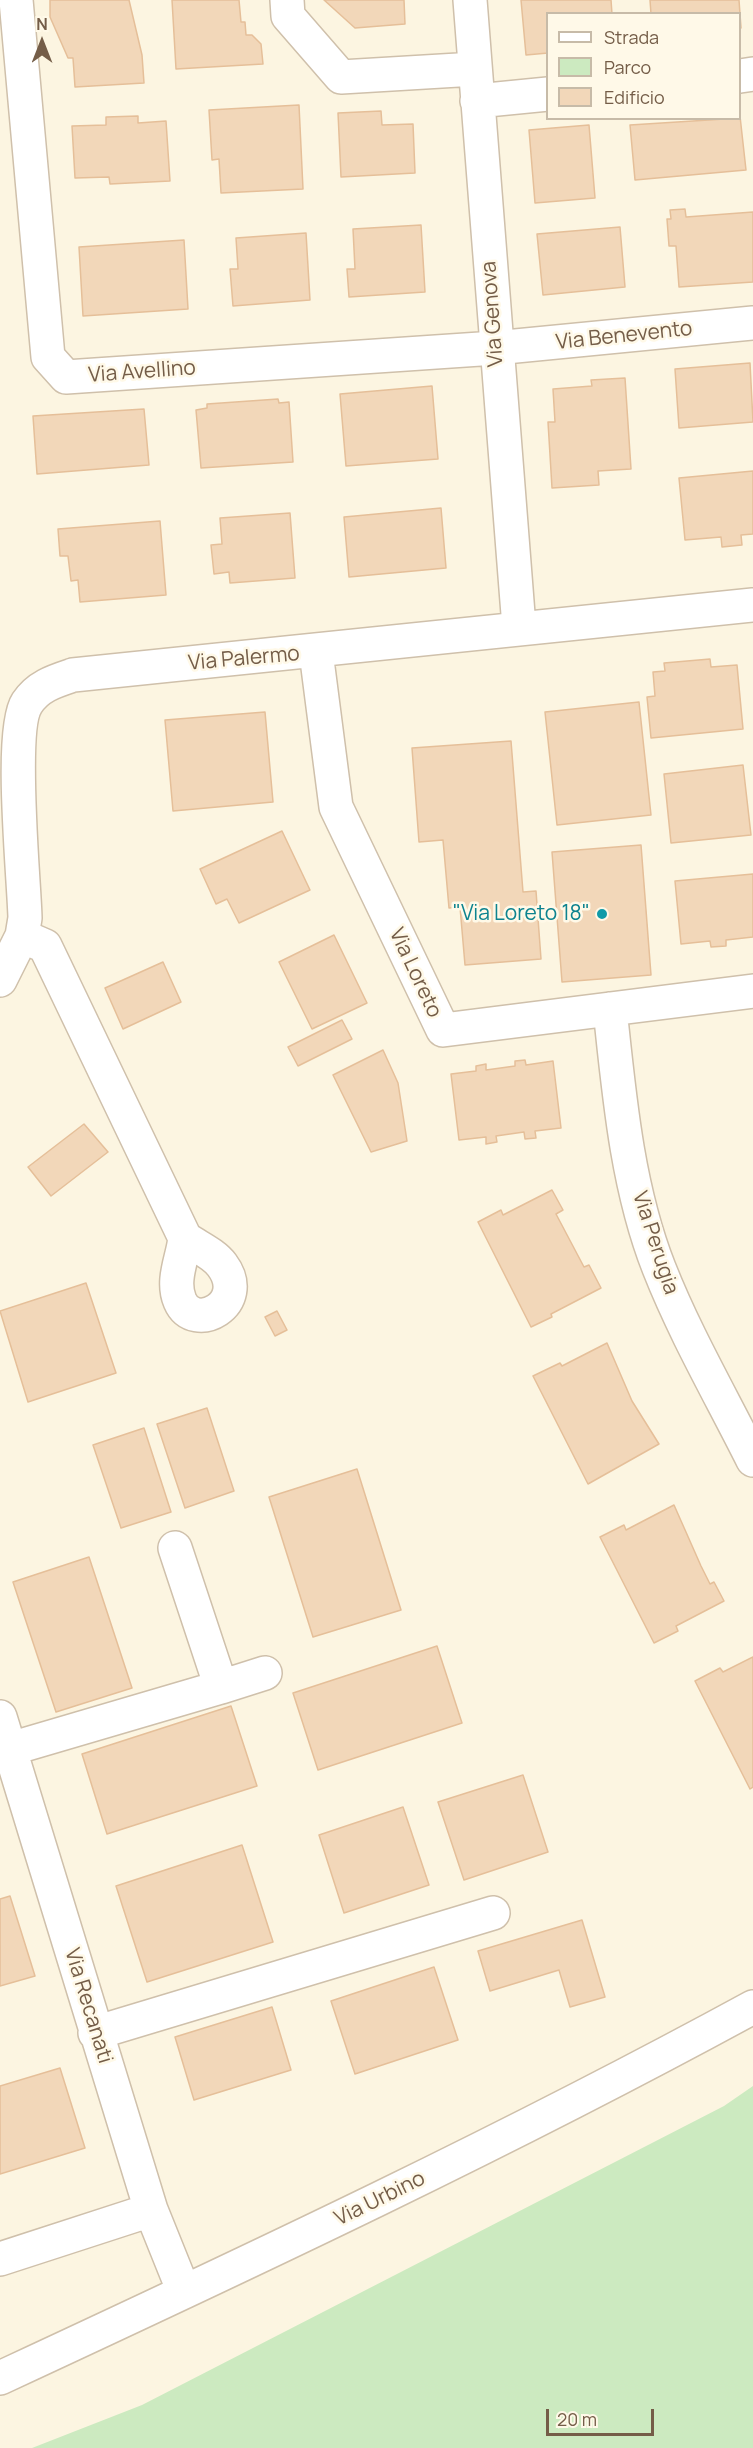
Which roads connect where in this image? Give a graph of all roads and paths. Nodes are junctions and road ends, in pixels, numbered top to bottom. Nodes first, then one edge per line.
1 (16, 0) edge
2 (287, 0) edge
3 (470, 0) edge
4 (475, 69) junction
5 (546, 94) edge
6 (477, 101) junction
7 (753, 323) edge
8 (495, 348) junction
9 (753, 605) edge
10 (519, 627) junction
11 (316, 652) junction
12 (22, 936) junction
13 (0, 980) edge
14 (753, 991) edge
15 (610, 1009) junction
16 (185, 1238) dead end
17 (753, 1460) edge
18 (175, 1548) dead end
19 (265, 1673) dead end
20 (221, 1686) junction
21 (0, 1717) edge
22 (10, 1749) junction
23 (493, 1913) dead end
24 (753, 2007) edge
25 (95, 2033) junction
26 (151, 2210) junction
27 (0, 2259) edge
28 (184, 2292) junction
29 (0, 2378) edge

1 - 8 street, Via Avellino
2 - 4 street
3 - 4 street, Via Genova
4 - 6 street, Via Genova
5 - 6 street
6 - 8 street, Via Genova
7 - 8 street, Via Benevento
8 - 10 street, Via Genova
9 - 10 street, Via Palermo
10 - 11 street, Via Palermo
11 - 12 street, Via Palermo
11 - 15 street, Via Loreto
12 - 13 street, Via Palermo
12 - 16 street
14 - 15 street, Via Loreto
15 - 17 street, Via Perugia
18 - 20 street
19 - 20 street
20 - 22 street
21 - 22 street, Via Recanati
22 - 25 street, Via Recanati
23 - 25 street
24 - 28 street, Via Urbino
25 - 26 street, Via Recanati
26 - 27 street
26 - 28 street, Via Recanati
28 - 29 street, Via Urbino

